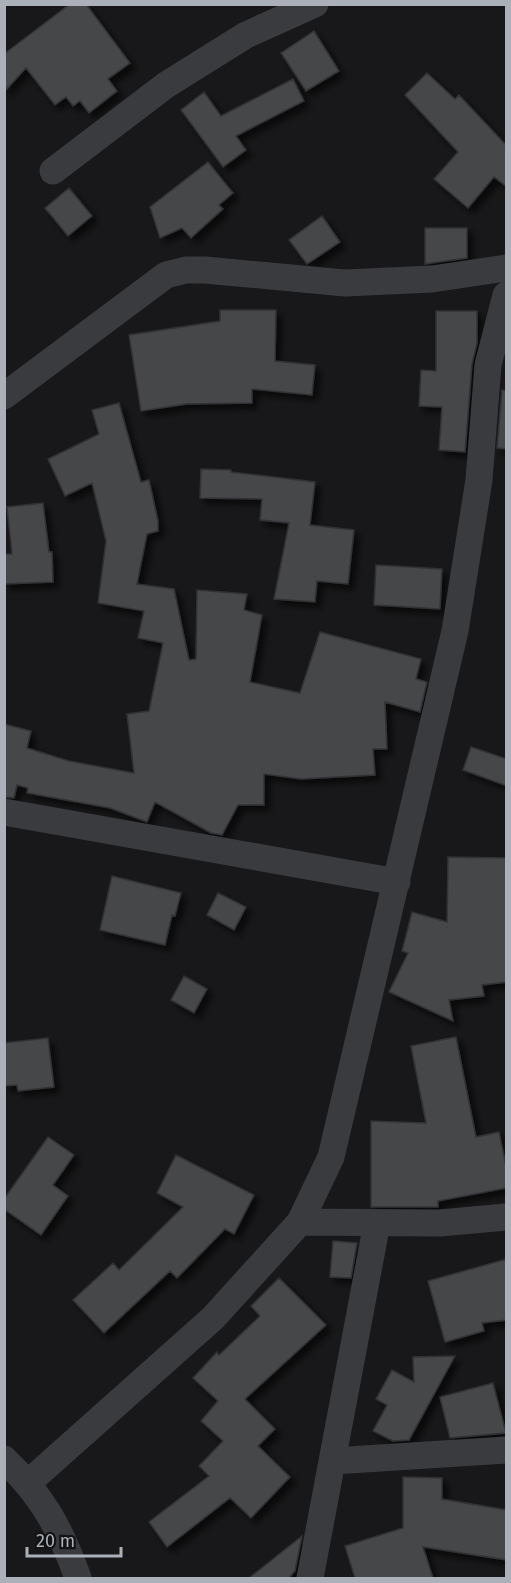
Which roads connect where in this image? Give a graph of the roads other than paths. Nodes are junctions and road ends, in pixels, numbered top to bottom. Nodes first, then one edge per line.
1 (315, 4) edge
2 (52, 171) dead end
3 (507, 268) edge
4 (507, 295) edge
5 (4, 396) edge
6 (4, 812) edge
7 (397, 882) junction
8 (507, 1217) edge
9 (300, 1222) junction
10 (377, 1223) junction
11 (507, 1450) edge
12 (4, 1459) edge
13 (333, 1461) junction
14 (29, 1482) junction
15 (78, 1578) edge
16 (310, 1578) edge

1 - 2 street
3 - 5 street
4 - 7 street
6 - 7 street
7 - 9 street
8 - 10 street
9 - 10 street
9 - 14 street
10 - 13 street
11 - 13 street
12 - 14 street
13 - 16 street
14 - 15 street

